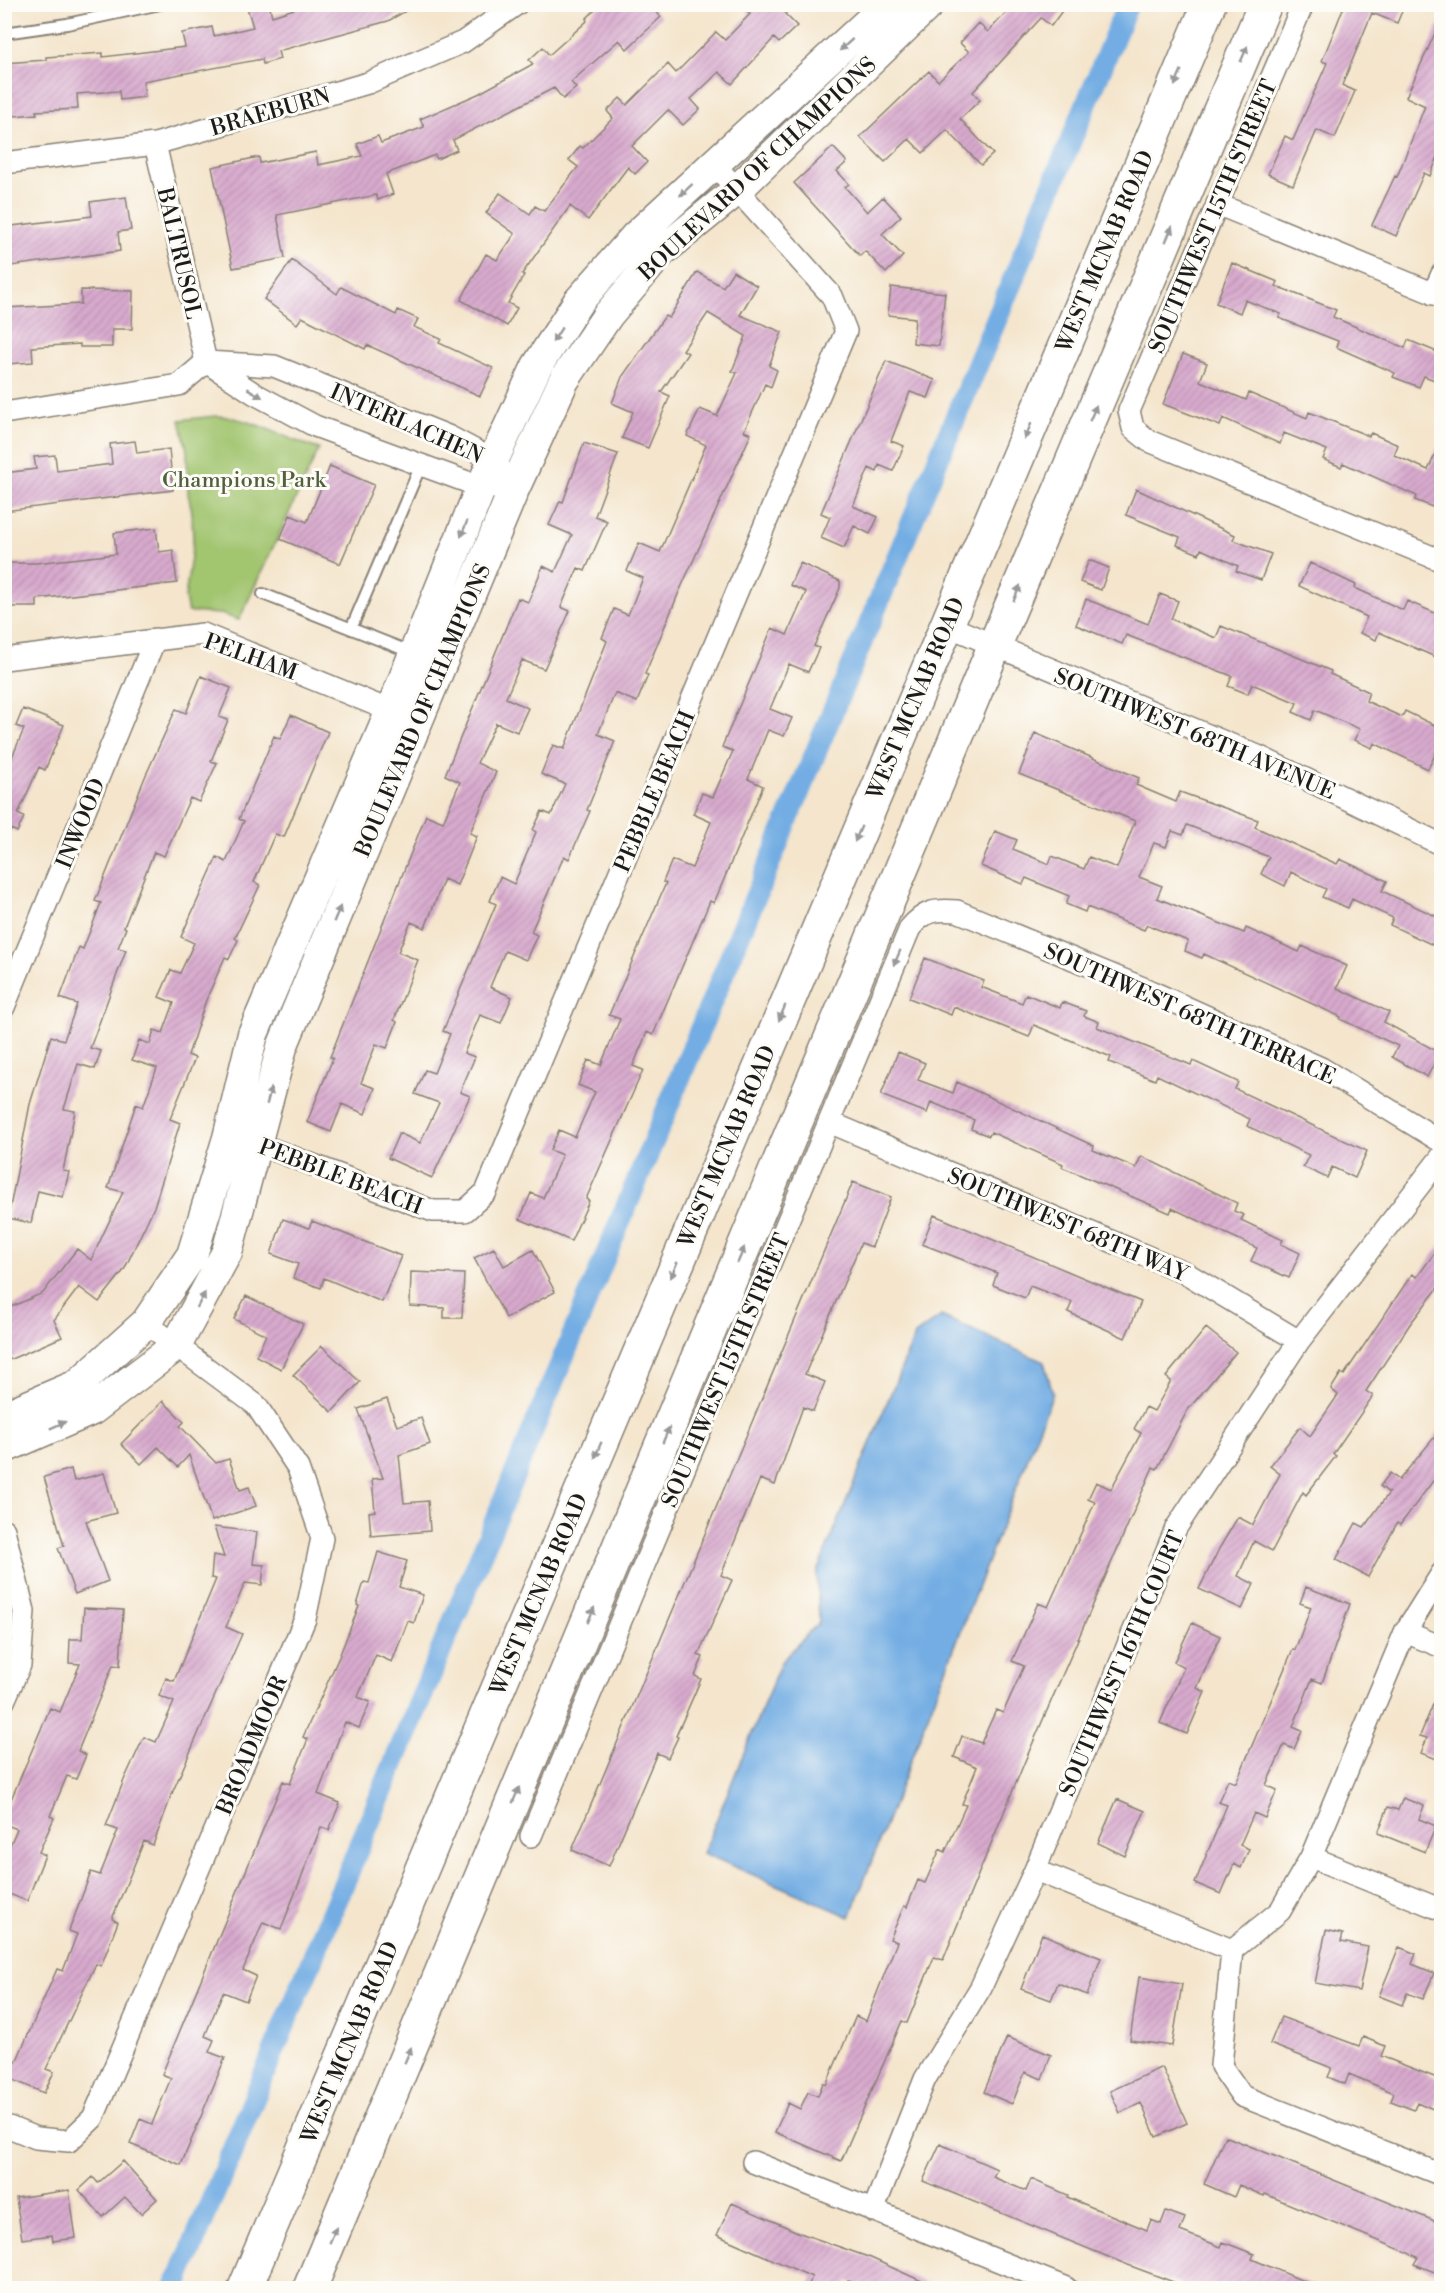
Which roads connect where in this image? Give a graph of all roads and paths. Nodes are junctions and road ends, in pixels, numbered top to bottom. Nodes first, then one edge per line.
1 (160, 4) edge
2 (517, 4) edge
3 (888, 4) edge
4 (929, 4) edge
5 (1209, 4) edge
6 (1265, 4) edge
7 (1303, 4) edge
8 (4, 33) edge
9 (155, 144) junction
10 (4, 163) edge
11 (714, 164) junction
12 (737, 190) junction
13 (1218, 204) junction
14 (1442, 274) edge
15 (1437, 295) edge
16 (206, 362) junction
17 (4, 413) edge
18 (495, 461) junction
19 (421, 465) junction
20 (481, 487) junction
21 (513, 489) junction
22 (1442, 561) edge
23 (263, 594) dead end
24 (946, 625) junction
25 (351, 629) junction
26 (155, 639) junction
27 (994, 647) junction
28 (427, 658) junction
29 (4, 659) edge
30 (404, 716) junction
31 (1442, 845) edge
32 (928, 910) joint
33 (4, 1007) edge
34 (829, 1122) junction
35 (242, 1140) junction
36 (1442, 1142) edge
37 (1442, 1156) edge
38 (146, 1323) junction
39 (1299, 1341) junction
40 (176, 1346) junction
41 (4, 1416) edge
42 (4, 1448) edge
43 (4, 1530) edge
44 (1442, 1573) edge
45 (1405, 1632) junction
46 (1442, 1647) edge
47 (4, 1701) edge
48 (531, 1836) dead end
49 (1311, 1857) junction
50 (1035, 1870) junction
51 (1442, 1910) edge
52 (1232, 1950) junction
53 (4, 2125) edge
54 (753, 2162) dead end
55 (1442, 2175) edge
56 (873, 2211) junction
57 (1058, 2287) edge
58 (245, 2289) edge
59 (310, 2289) edge

1 - 8 lane
2 - 9 street, BRAEBURN
3 -> 11 street, BOULEVARD OF CHAMPIONS
4 - 12 street, BOULEVARD OF CHAMPIONS
5 -> 24 main road, WEST MCNAB ROAD
27 -> 6 main road
7 - 13 street, SOUTHWEST 15TH STREET
9 - 10 street, BRAEBURN
9 - 16 street, BALTRUSOL
11 - 12 street, PEBBLE BEACH
11 -> 18 street, BOULEVARD OF CHAMPIONS
12 - 21 street, BOULEVARD OF CHAMPIONS
12 - 35 street, PEBBLE BEACH
13 - 15 street
13 - 22 street, SOUTHWEST 15TH STREET
14 - 15 street
16 - 17 street
16 - 18 street, INTERLACHEN
16 -> 19 street, INTERLACHEN
18 - 20 street, BOULEVARD OF CHAMPIONS
18 - 21 street, INTERLACHEN
19 - 20 street, INTERLACHEN
19 - 25 lane
20 - 21 street, INTERLACHEN
20 -> 28 street, BOULEVARD OF CHAMPIONS
21 - 28 street, BOULEVARD OF CHAMPIONS
23 - 25 lane
24 - 27 street, SOUTHWEST 68TH AVENUE
24 -> 58 main road, WEST MCNAB ROAD
25 - 28 lane
26 - 29 street, PELHAM
26 - 30 street, PELHAM
26 - 33 street, INWOOD
27 - 31 street, SOUTHWEST 68TH AVENUE
59 -> 27 main road
28 - 30 street, BOULEVARD OF CHAMPIONS
30 - 35 street, BOULEVARD OF CHAMPIONS
32 -> 34 street, SOUTHWEST 15TH STREET
32 - 36 street, SOUTHWEST 68TH TERRACE
34 - 39 street, SOUTHWEST 68TH WAY
34 - 48 street, SOUTHWEST 15TH STREET
35 - 38 street, BOULEVARD OF CHAMPIONS
40 -> 35 street, BOULEVARD OF CHAMPIONS
37 - 39 street, SOUTHWEST 16TH COURT
38 - 40 street, BROADMOOR
38 - 41 street, BOULEVARD OF CHAMPIONS
39 - 50 street, SOUTHWEST 16TH COURT
42 -> 40 street, BOULEVARD OF CHAMPIONS
40 - 53 street, BROADMOOR
43 - 47 street
44 - 45 street
45 - 46 street
45 - 49 street
49 - 51 street
49 - 52 street
50 - 52 street
50 - 56 street, SOUTHWEST 16TH COURT
52 - 55 street
54 - 56 street
56 - 57 street

